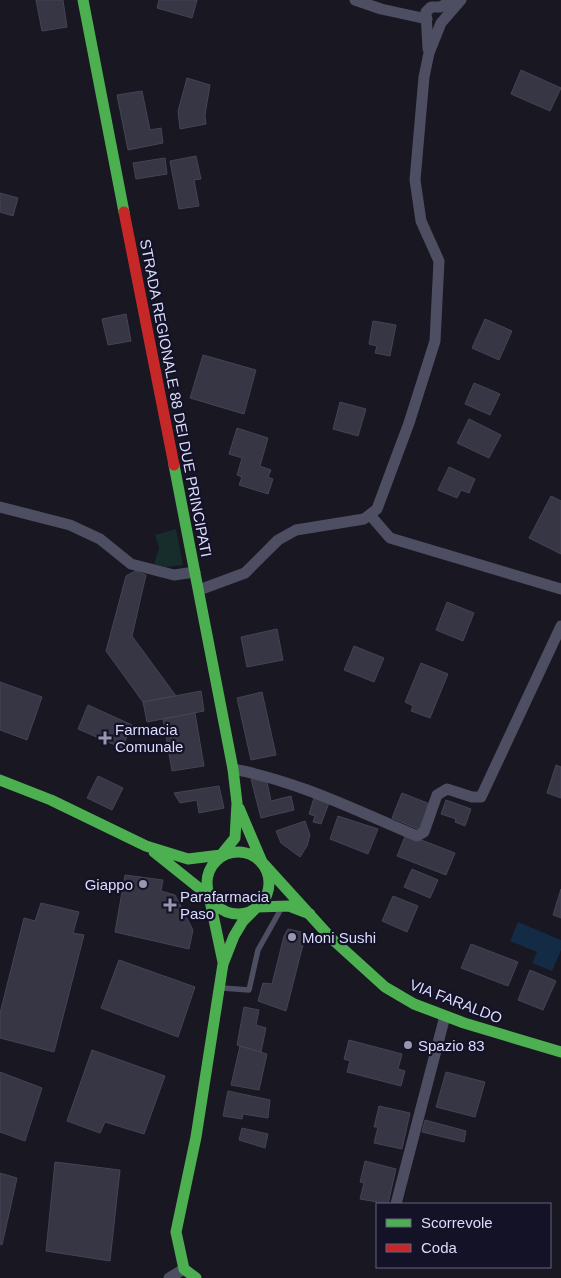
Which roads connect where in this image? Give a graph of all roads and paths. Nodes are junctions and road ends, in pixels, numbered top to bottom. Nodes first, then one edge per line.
1 (82, 0) edge
2 (355, 0) edge
3 (454, 0) edge
4 (461, 0) edge
5 (431, 14) junction
6 (443, 21) junction
7 (428, 53) junction
8 (0, 507) edge
9 (370, 515) junction
10 (195, 572) junction
11 (561, 589) edge
12 (199, 590) junction
13 (561, 626) edge
14 (233, 769) junction
15 (0, 780) edge
16 (237, 803) junction
17 (146, 846) junction
18 (221, 856) junction
19 (262, 862) junction
20 (209, 896) junction
21 (282, 906) junction
22 (257, 908) junction
23 (310, 914) junction
24 (223, 964) junction
25 (220, 988) junction
26 (445, 1016) junction
27 (561, 1052) edge
28 (396, 1203) edge
29 (184, 1269) junction
30 (169, 1278) edge
31 (196, 1278) edge

1 - 10 main road, STRADA REGIONALE 88 DEI DUE PRINCIPATI
2 - 5 street
3 - 5 street
4 - 6 street
5 - 6 street
5 - 6 street
5 - 7 street
6 - 7 street
7 - 9 street
8 - 10 street
9 - 11 street
9 - 12 street
10 - 12 main road, STRADA REGIONALE 88 DEI DUE PRINCIPATI
12 - 14 main road, STRADA REGIONALE 88 DEI DUE PRINCIPATI
13 - 14 street
14 - 16 main road, STRADA REGIONALE 88 DEI DUE PRINCIPATI
15 - 17 main road
16 - 18 main road, STRADA REGIONALE 88 DEI DUE PRINCIPATI
16 - 19 main road, STRADA REGIONALE 88 DEI DUE PRINCIPATI
17 - 18 main road
17 - 20 main road
18 - 19 main road
18 - 20 main road, STRADA REGIONALE 88 DEI DUE PRINCIPATI
19 - 22 main road, STRADA REGIONALE 88 DEI DUE PRINCIPATI
19 - 23 main road, VIA FARALDO
20 - 22 main road
20 - 24 main road, STRADA REGIONALE 88 DEI DUE PRINCIPATI
21 - 22 main road
21 - 23 main road
21 - 25 lane
22 - 24 main road, STRADA REGIONALE 88 DEI DUE PRINCIPATI
23 - 26 main road, VIA FARALDO
24 - 25 main road, STRADA REGIONALE 88 DEI DUE PRINCIPATI
25 - 29 main road, STRADA REGIONALE 88 DEI DUE PRINCIPATI
26 - 27 main road, VIA FARALDO
26 - 28 street
29 - 30 street
29 - 31 main road

